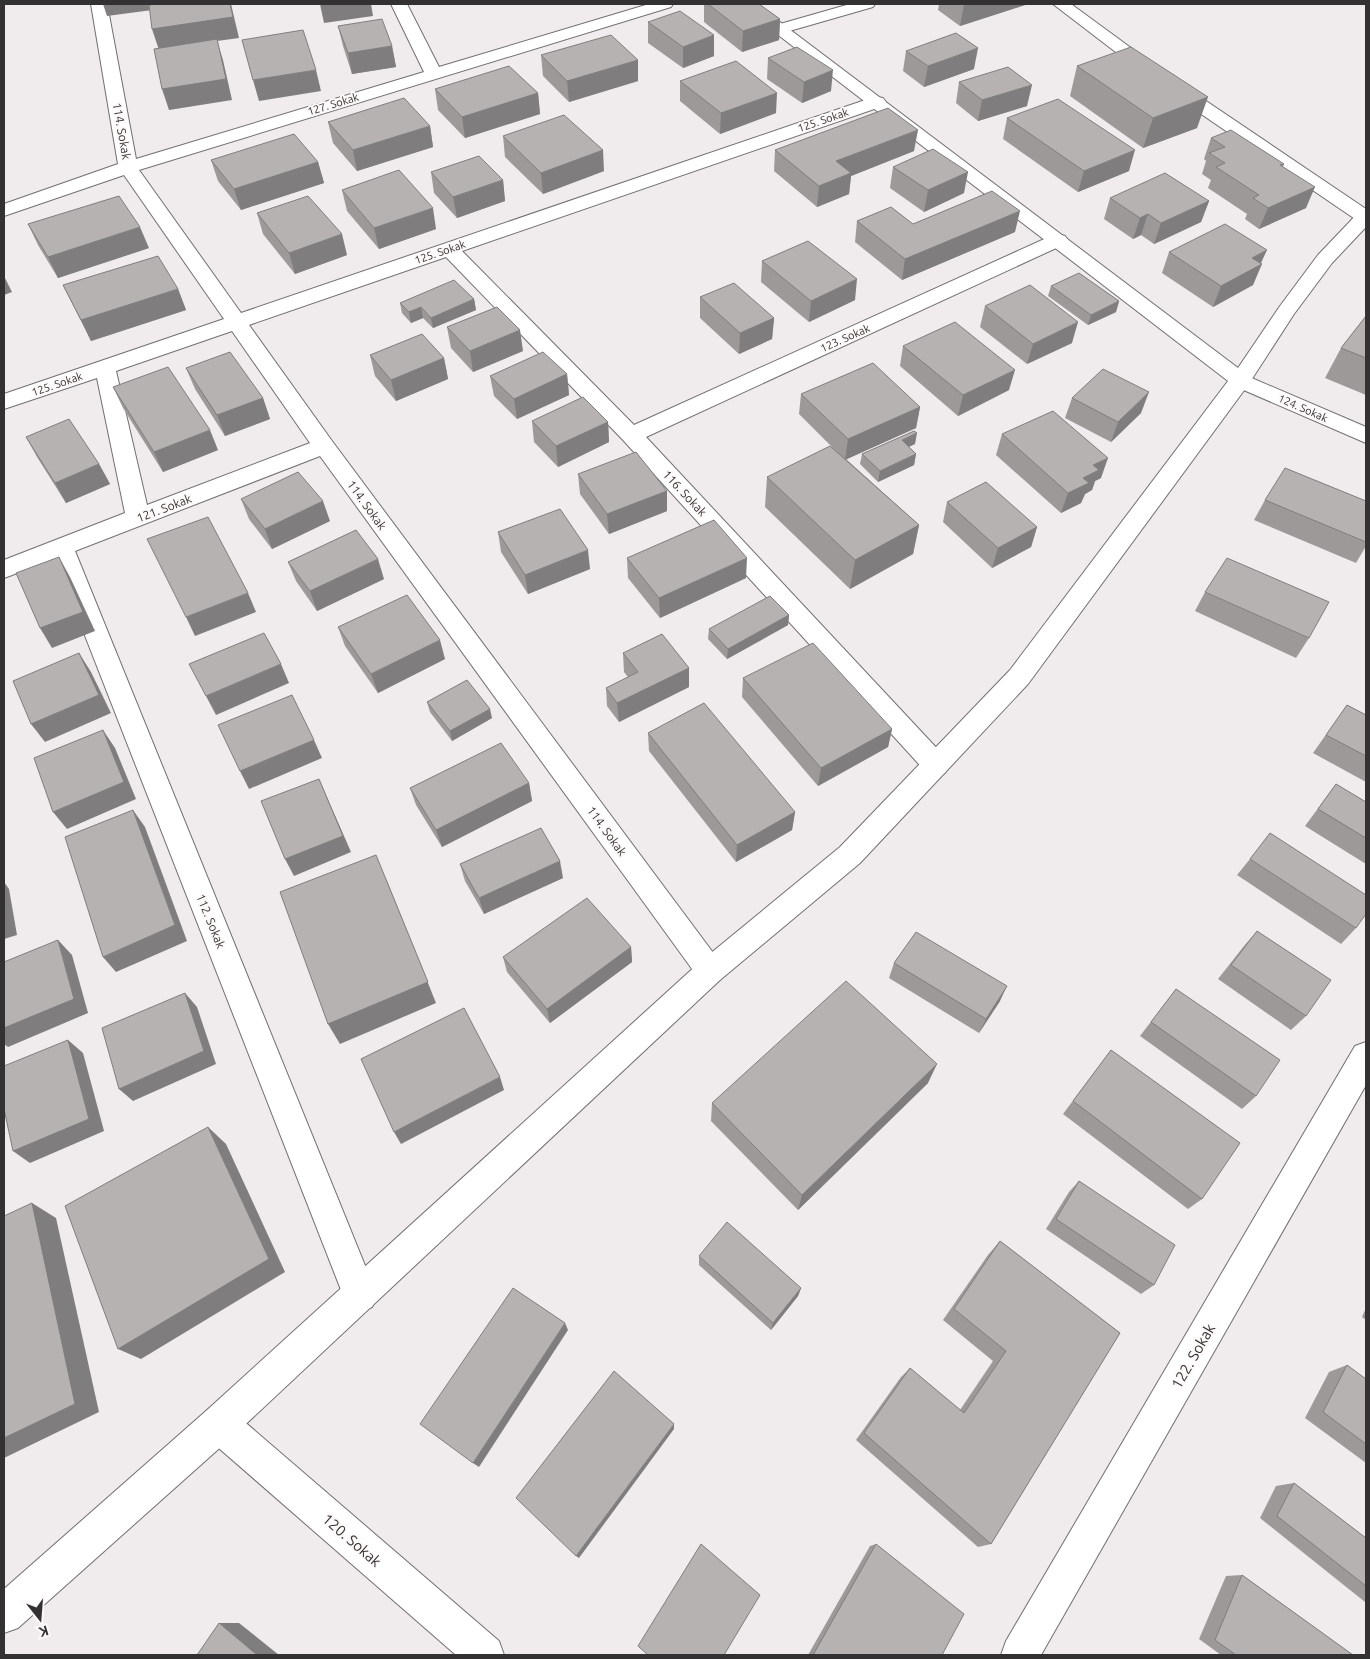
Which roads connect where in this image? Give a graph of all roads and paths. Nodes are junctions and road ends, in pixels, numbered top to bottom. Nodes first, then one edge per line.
1 (99, 4) edge
2 (399, 4) edge
3 (665, 4) edge
4 (746, 4) edge
5 (868, 4) edge
6 (1061, 4) edge
7 (779, 29) junction
8 (434, 74) junction
9 (877, 102) junction
10 (128, 167) junction
11 (4, 210) edge
12 (1366, 216) edge
13 (1058, 240) junction
14 (449, 249) junction
15 (237, 322) junction
16 (105, 368) junction
17 (1240, 380) junction
18 (4, 402) edge
19 (631, 435) junction
20 (1366, 436) edge
21 (324, 446) junction
22 (138, 518) junction
23 (62, 547) junction
24 (4, 569) edge
25 (936, 765) junction
26 (710, 971) junction
27 (1366, 1056) edge
28 (360, 1295) junction
29 (219, 1424) junction
30 (4, 1614) edge
31 (485, 1655) edge
32 (1020, 1655) edge

1 - 10 street, 114. Sokak
2 - 8 street
3 - 8 street, 127. Sokak
4 - 7 street, 124. Sokak
5 - 7 street
6 - 12 street
7 - 9 street, 124. Sokak
8 - 10 street, 127. Sokak
9 - 13 street, 124. Sokak
9 - 14 street, 125. Sokak
10 - 11 street, 127. Sokak
10 - 15 street, 114. Sokak
12 - 17 street
13 - 17 street, 124. Sokak
13 - 19 street, 123. Sokak
14 - 15 street, 125. Sokak
14 - 19 street, 116. Sokak
15 - 16 street, 125. Sokak
15 - 21 street, 114. Sokak
16 - 18 street, 125. Sokak
16 - 22 street
17 - 20 street, 124. Sokak
17 - 25 street
19 - 25 street, 116. Sokak
21 - 22 street, 121. Sokak
21 - 26 street, 114. Sokak
22 - 23 street, 121. Sokak
23 - 24 street, 121. Sokak
23 - 28 street, 112. Sokak
25 - 26 street
26 - 28 street
27 - 32 street, 122. Sokak
28 - 29 street
29 - 30 street
29 - 31 street, 120. Sokak

